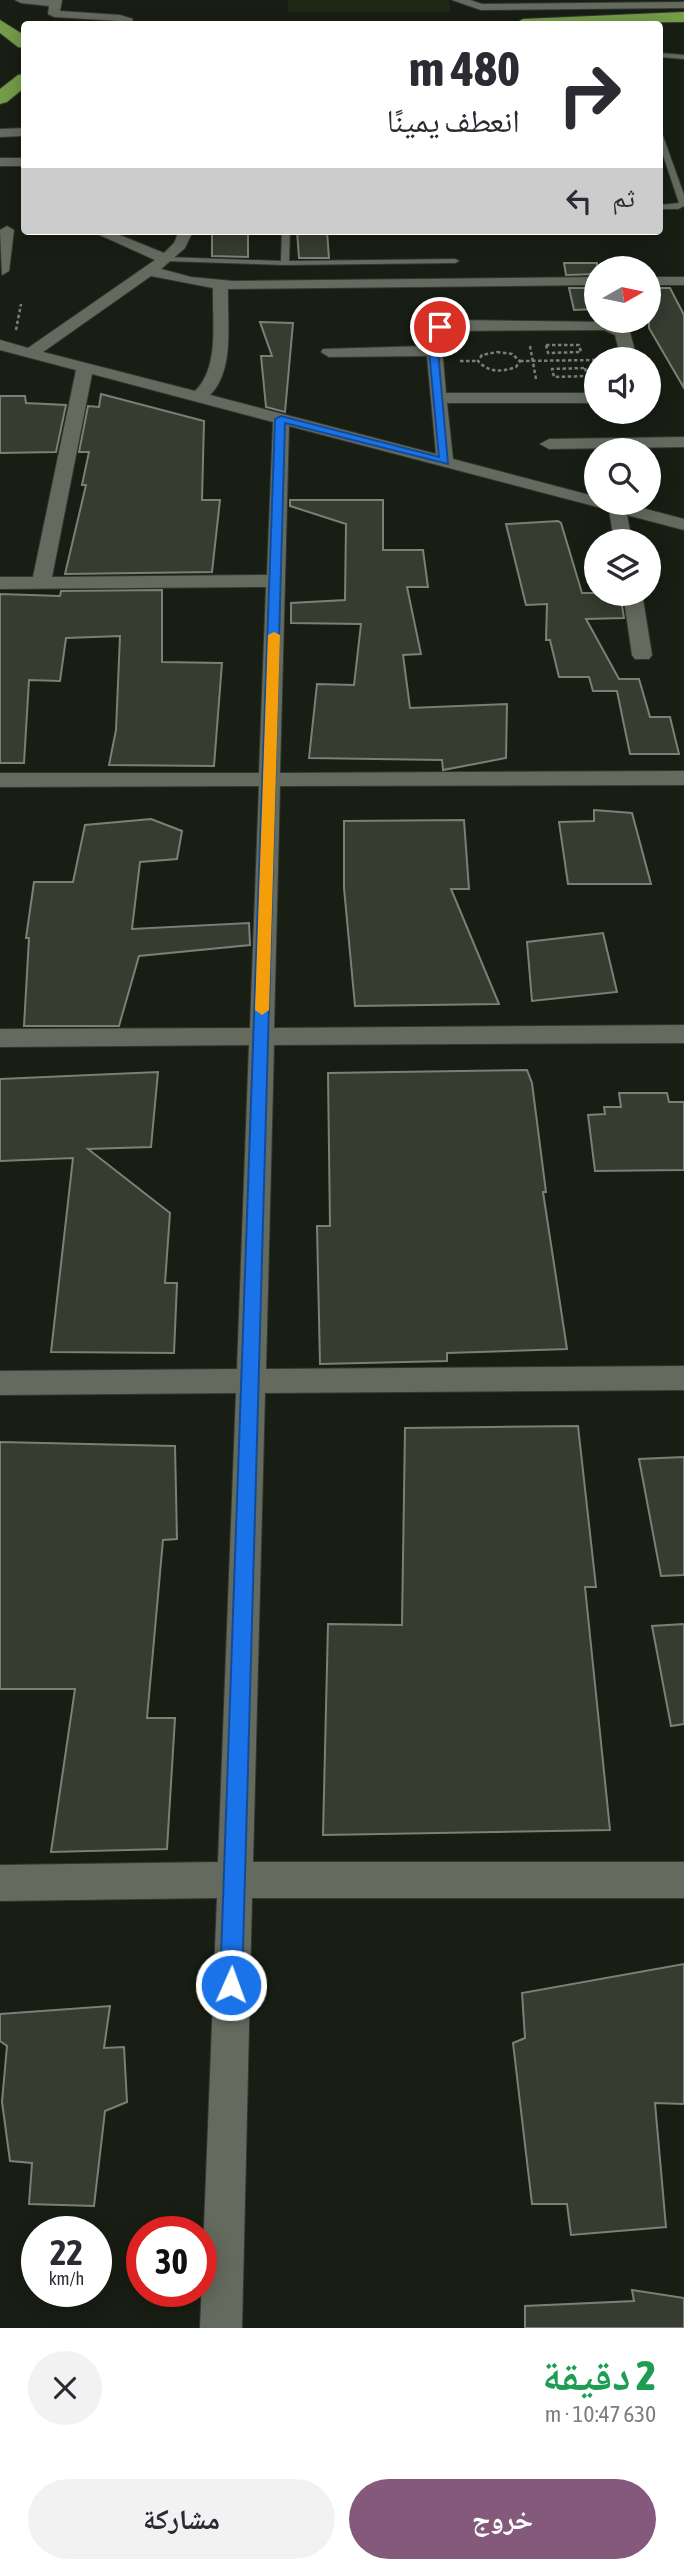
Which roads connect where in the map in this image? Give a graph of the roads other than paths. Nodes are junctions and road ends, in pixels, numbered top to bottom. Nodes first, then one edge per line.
1 (20, 0) edge
2 (458, 0) edge
3 (55, 1) edge
4 (632, 2) edge
5 (543, 3) edge
6 (684, 5) edge
7 (684, 17) edge
8 (126, 21) edge
9 (624, 21) edge
10 (0, 25) edge
11 (684, 25) edge
12 (663, 27) edge
13 (21, 28) edge
14 (21, 41) edge
15 (663, 55) edge
16 (684, 57) edge
17 (17, 72) edge
18 (8, 97) edge
19 (21, 132) edge
20 (0, 133) edge
21 (663, 145) edge
22 (0, 162) edge
23 (21, 162) edge
24 (683, 203) edge
25 (663, 207) edge
26 (4, 230) edge
27 (108, 235) edge
28 (185, 235) edge
29 (286, 235) edge
30 (166, 259) junction
31 (456, 261) dead end
32 (285, 263) junction
33 (2, 271) edge
34 (149, 271) junction
35 (584, 281) edge
36 (662, 281) edge
37 (684, 281) edge
38 (221, 284) junction
39 (0, 345) edge
40 (626, 347) edge
41 (434, 351) junction
42 (330, 352) dead end
43 (31, 353) junction
44 (85, 367) junction
45 (199, 397) junction
46 (440, 398) junction
47 (584, 398) edge
48 (281, 419) junction
49 (684, 442) edge
50 (549, 444) dead end
51 (445, 461) junction
52 (584, 498) edge
53 (647, 515) edge
54 (684, 525) edge
55 (276, 581) junction
56 (0, 583) edge
57 (41, 583) junction
58 (634, 606) edge
59 (642, 655) dead end
60 (684, 778) edge
61 (0, 779) edge
62 (269, 779) junction
63 (684, 1034) edge
64 (261, 1036) junction
65 (0, 1038) edge
66 (684, 1378) edge
67 (250, 1381) junction
68 (0, 1383) edge
69 (234, 1880) junction
70 (684, 1880) edge
71 (0, 1883) edge
72 (220, 2328) edge

1 - 3 street
2 - 5 street
3 - 8 street
4 - 5 street
4 - 6 street
7 - 9 highway
10 - 13 highway
10 - 14 highway
11 - 12 highway
15 - 16 lane
17 - 18 highway
19 - 20 street
21 - 24 lane
22 - 23 street
24 - 25 lane
26 - 33 street
27 - 30 street
28 - 30 street
29 - 32 lane
30 - 32 lane
30 - 34 street
31 - 32 lane
34 - 38 street
34 - 43 street
35 - 38 street
36 - 37 street
38 - 45 street
39 - 43 street
40 - 41 street
41 - 42 street
41 - 46 street
43 - 44 street
44 - 45 street
44 - 57 street
45 - 48 street
46 - 47 street
46 - 51 street
48 - 51 street
48 - 55 street
49 - 50 street
51 - 52 street
53 - 54 street
55 - 57 street
55 - 62 street
56 - 57 street
58 - 59 street
60 - 62 street
61 - 62 street
62 - 64 street
63 - 64 street
64 - 65 street
64 - 67 street
66 - 67 street
67 - 68 street
67 - 69 street
69 - 70 street
69 - 71 street
69 - 72 street

